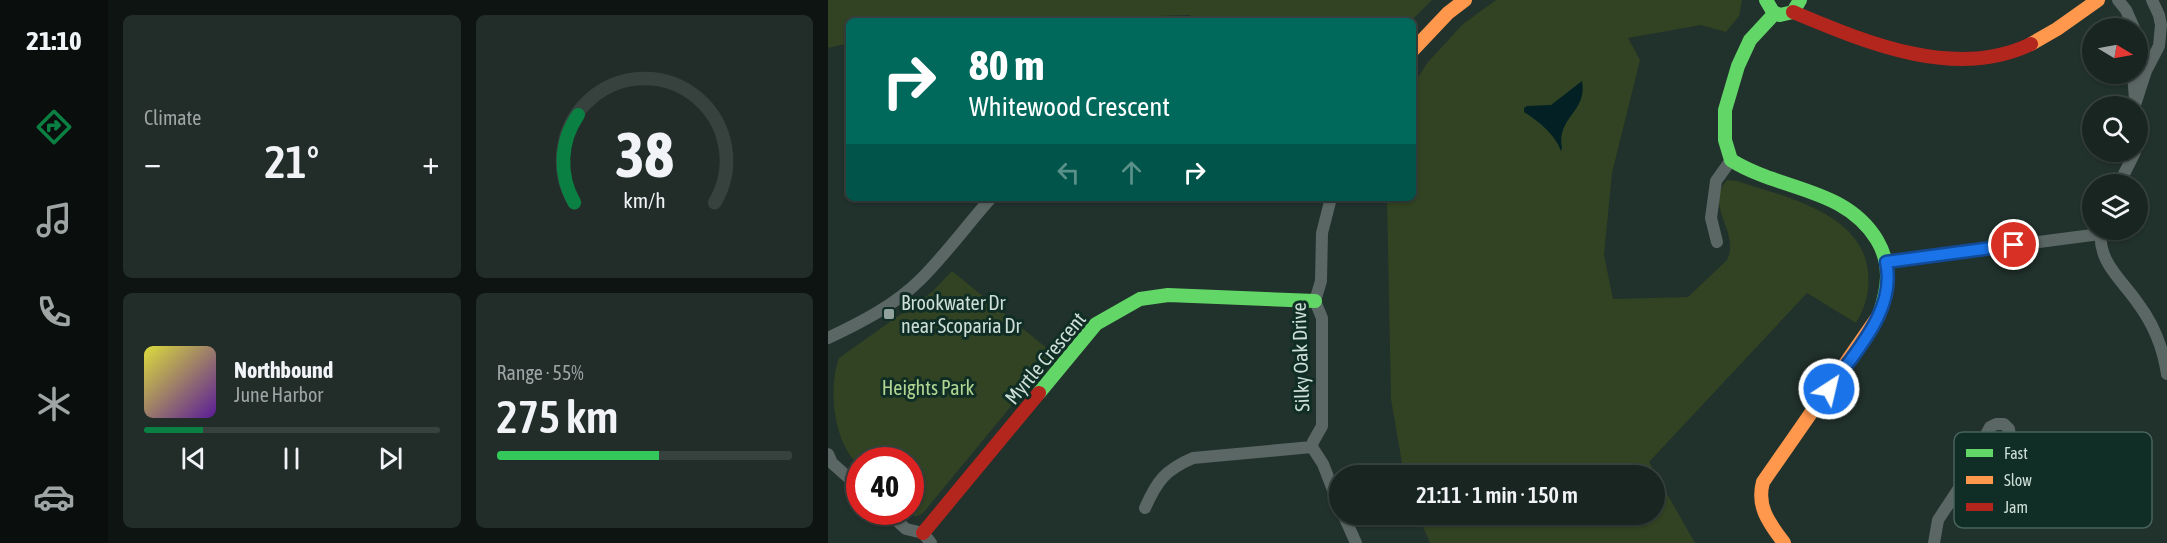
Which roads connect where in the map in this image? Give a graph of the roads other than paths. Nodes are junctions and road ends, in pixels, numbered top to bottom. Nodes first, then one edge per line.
1 (1465, 0) edge
2 (1766, 0) edge
3 (2098, 0) edge
4 (2118, 0) edge
5 (2152, 0) edge
6 (1796, 6) edge
7 (1775, 13) junction
8 (2129, 18) edge
9 (1416, 47) edge
10 (2138, 96) edge
11 (1731, 160) junction
12 (988, 201) edge
13 (1330, 201) edge
14 (2082, 235) edge
15 (2102, 240) edge
16 (1717, 242) dead end
17 (1886, 262) junction
18 (1315, 301) junction
19 (828, 338) edge
20 (2167, 374) edge
21 (1312, 447) junction
22 (828, 454) edge
23 (846, 476) edge
24 (1329, 480) edge
25 (1954, 496) edge
26 (1145, 508) dead end
27 (901, 525) edge
28 (1347, 525) edge
29 (927, 538) edge
30 (1356, 543) edge
31 (1784, 543) edge
32 (1934, 543) edge

1 - 9 street
2 - 7 street
3 - 6 street
4 - 8 street
5 - 10 street
6 - 7 street
7 - 11 street
11 - 16 street
11 - 17 street
12 - 19 street
13 - 18 street, Silky Oak Drive
14 - 17 street
15 - 20 street
17 - 31 street
18 - 21 street, Silky Oak Drive
18 - 29 street, Myrtle Crescent
21 - 24 street
21 - 26 street
22 - 23 street
25 - 32 street
27 - 29 street
28 - 30 street

